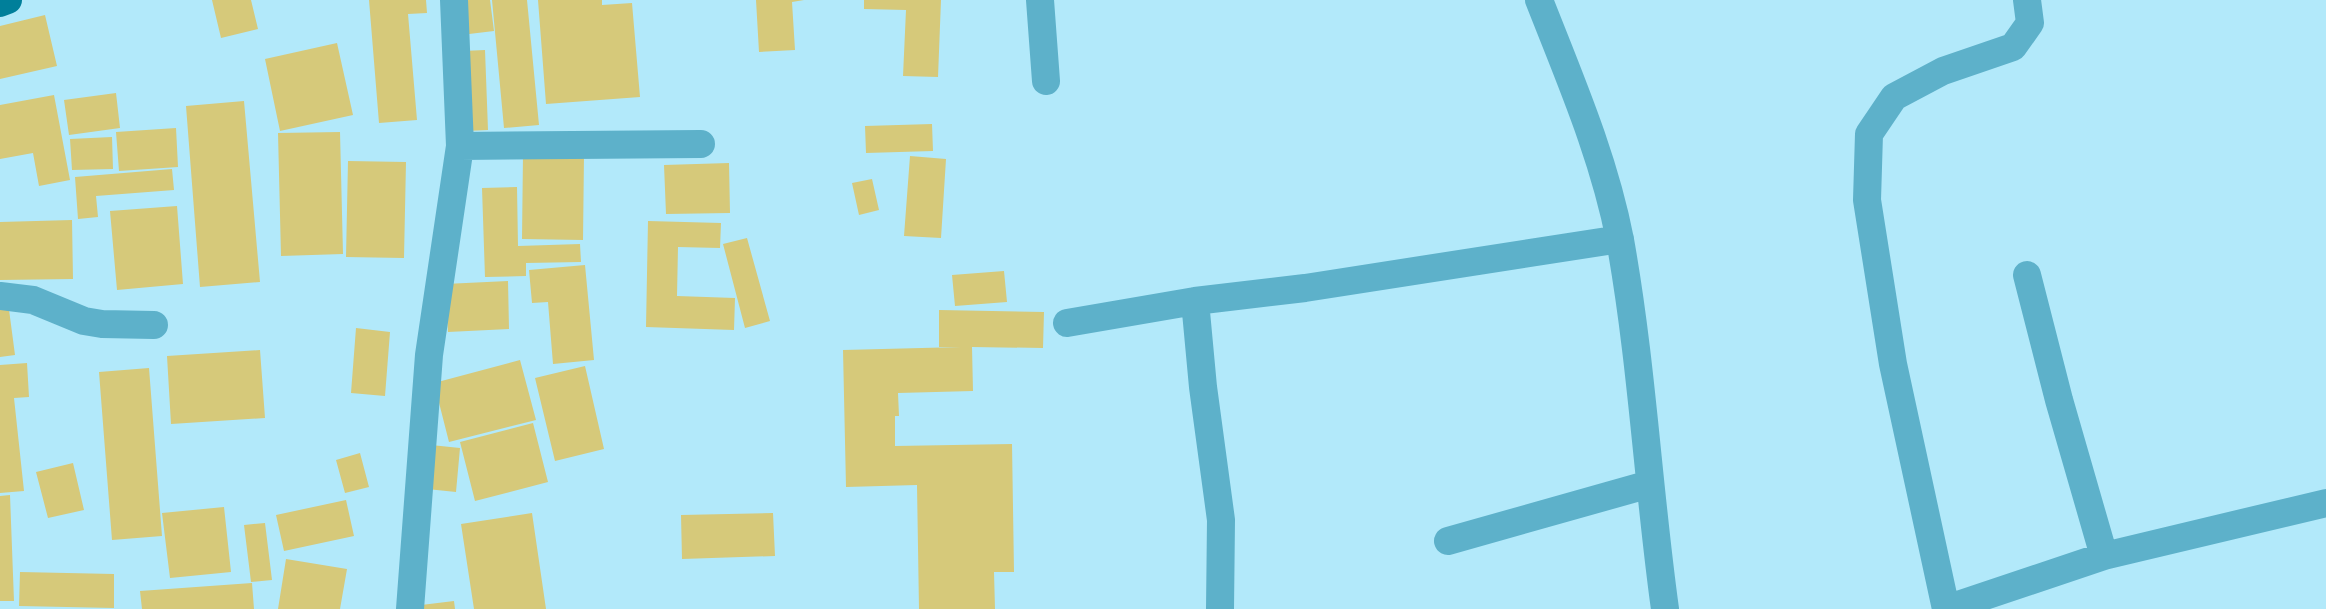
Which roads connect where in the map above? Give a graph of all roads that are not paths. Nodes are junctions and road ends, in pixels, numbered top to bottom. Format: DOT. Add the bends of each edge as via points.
graph roads {
  1 [pos="8,0"];
  2 [pos="454,0"];
  3 [pos="1040,0"];
  4 [pos="1539,0"];
  5 [pos="2027,0"];
  6 [pos="0,3"];
  7 [pos="1046,81"];
  8 [pos="701,144"];
  9 [pos="460,146"];
  10 [pos="1620,240"];
  11 [pos="2027,275"];
  12 [pos="0,296"];
  13 [pos="1195,301"];
  14 [pos="1067,324"];
  15 [pos="154,325"];
  16 [pos="1650,484"];
  17 [pos="2326,503"];
  18 [pos="1448,541"];
  19 [pos="2104,556"];
  20 [pos="410,609"];
  21 [pos="1220,609"];
  22 [pos="1665,609"];
  23 [pos="1946,609"];
  1 -- 6 [label="main road"];
  2 -- 9 [label="street"];
  3 -- 7 [label="street"];
  4 -- 10 [label="street" via="1595,142"];
  5 -- 23 [label="street" via="2030,23 2013,48 1943,71 1894,96 1869,134 1867,200 1894,364"];
  8 -- 9 [label="street"];
  9 -- 20 [label="street" via="429,355"];
  10 -- 13 [label="street" via="1306,288"];
  10 -- 16 [label="street"];
  11 -- 19 [label="street" via="2058,400"];
  12 -- 15 [label="street" via="32,300 84,321"];
  13 -- 14 [label="street"];
  13 -- 21 [label="street" via="1221,520"];
  16 -- 18 [label="street"];
  16 -- 22 [label="street"];
  17 -- 19 [label="street"];
  19 -- 23 [label="street"];
}
